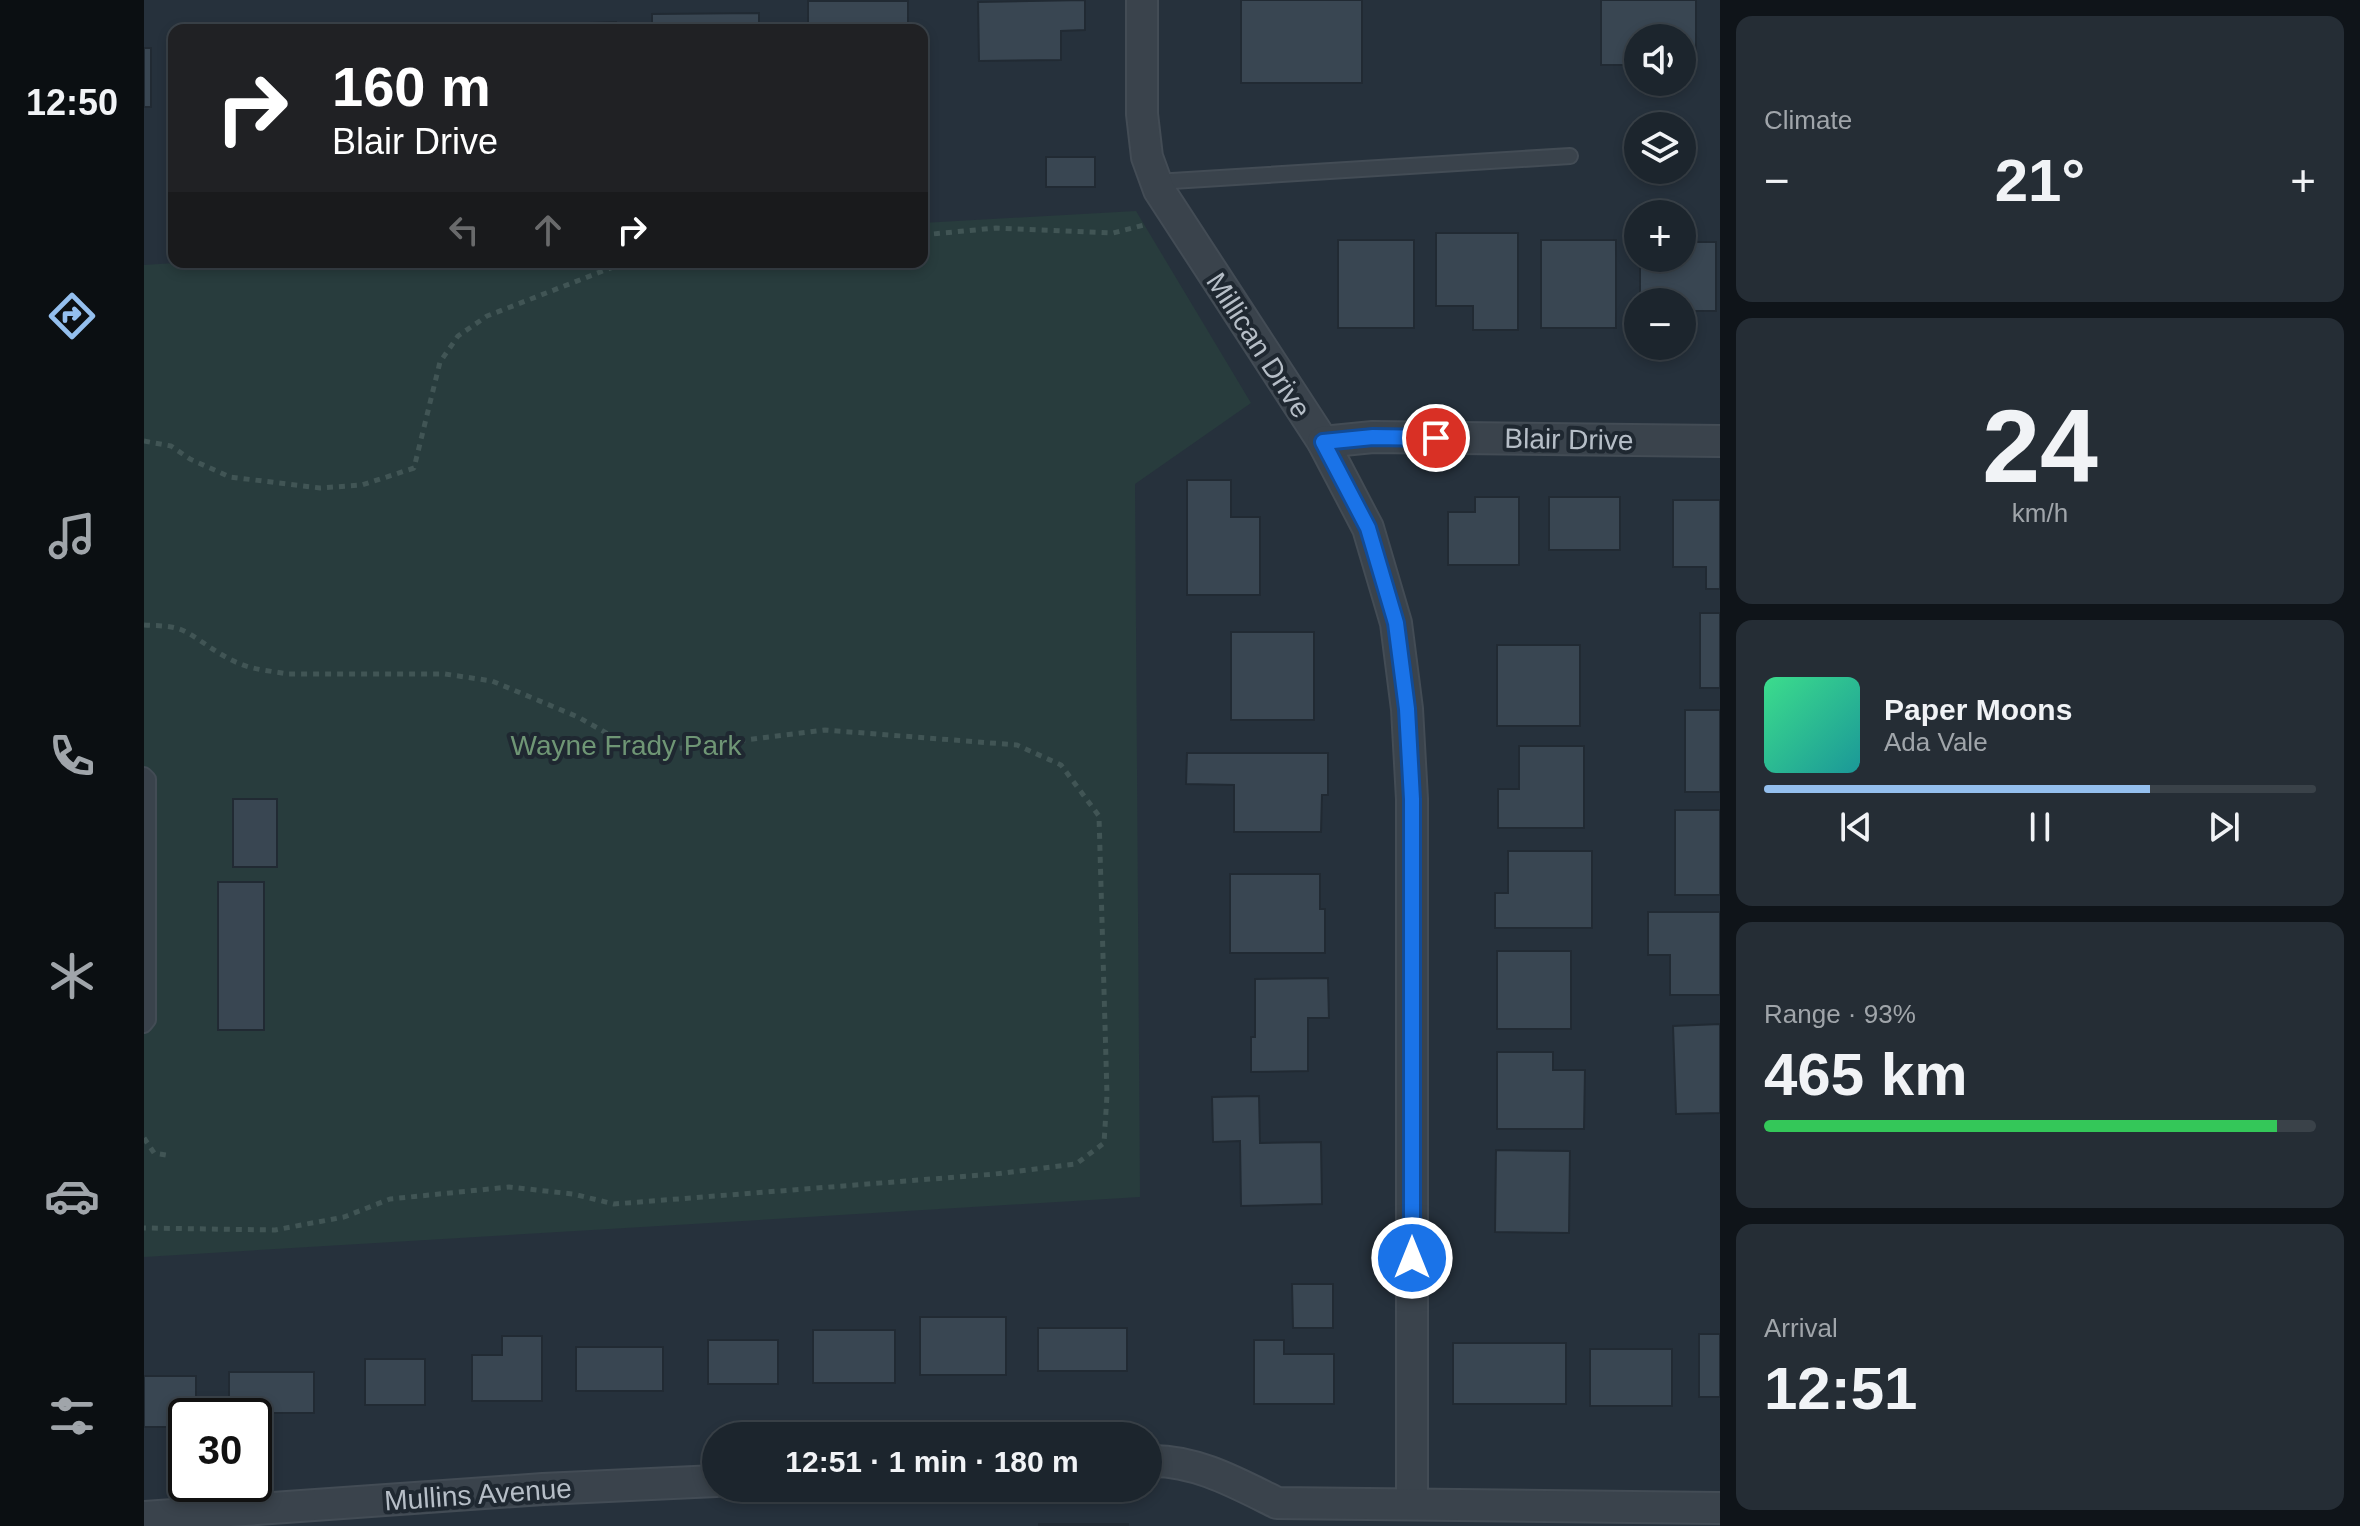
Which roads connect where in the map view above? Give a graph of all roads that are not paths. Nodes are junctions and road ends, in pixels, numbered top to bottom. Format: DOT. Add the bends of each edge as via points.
graph roads {
  1 [pos="1142,0"];
  2 [pos="1570,156"];
  3 [pos="1156,182"];
  4 [pos="1720,441"];
  5 [pos="1323,442"];
  6 [pos="144,775"];
  7 [pos="144,1025"];
  8 [pos="1162,1461"];
  9 [pos="702,1482"];
  10 [pos="1412,1503"];
  11 [pos="1720,1508"];
  12 [pos="144,1517"];
  1 -- 3 [label="street, Millican Drive" via="1142,114"];
  2 -- 3 [label="lane"];
  3 -- 5 [label="street, Millican Drive"];
  4 -- 5 [label="street, Blair Drive" via="1373,437"];
  5 -- 10 [label="street, Millican Drive" via="1368,528 1396,623 1407,709 1412,799"];
  6 -- 7 [label="lane"];
  8 -- 10 [label="street" via="1221,1475 1277,1503"];
  9 -- 12 [label="street, Mullins Avenue"];
  10 -- 11 [label="street"];
}
